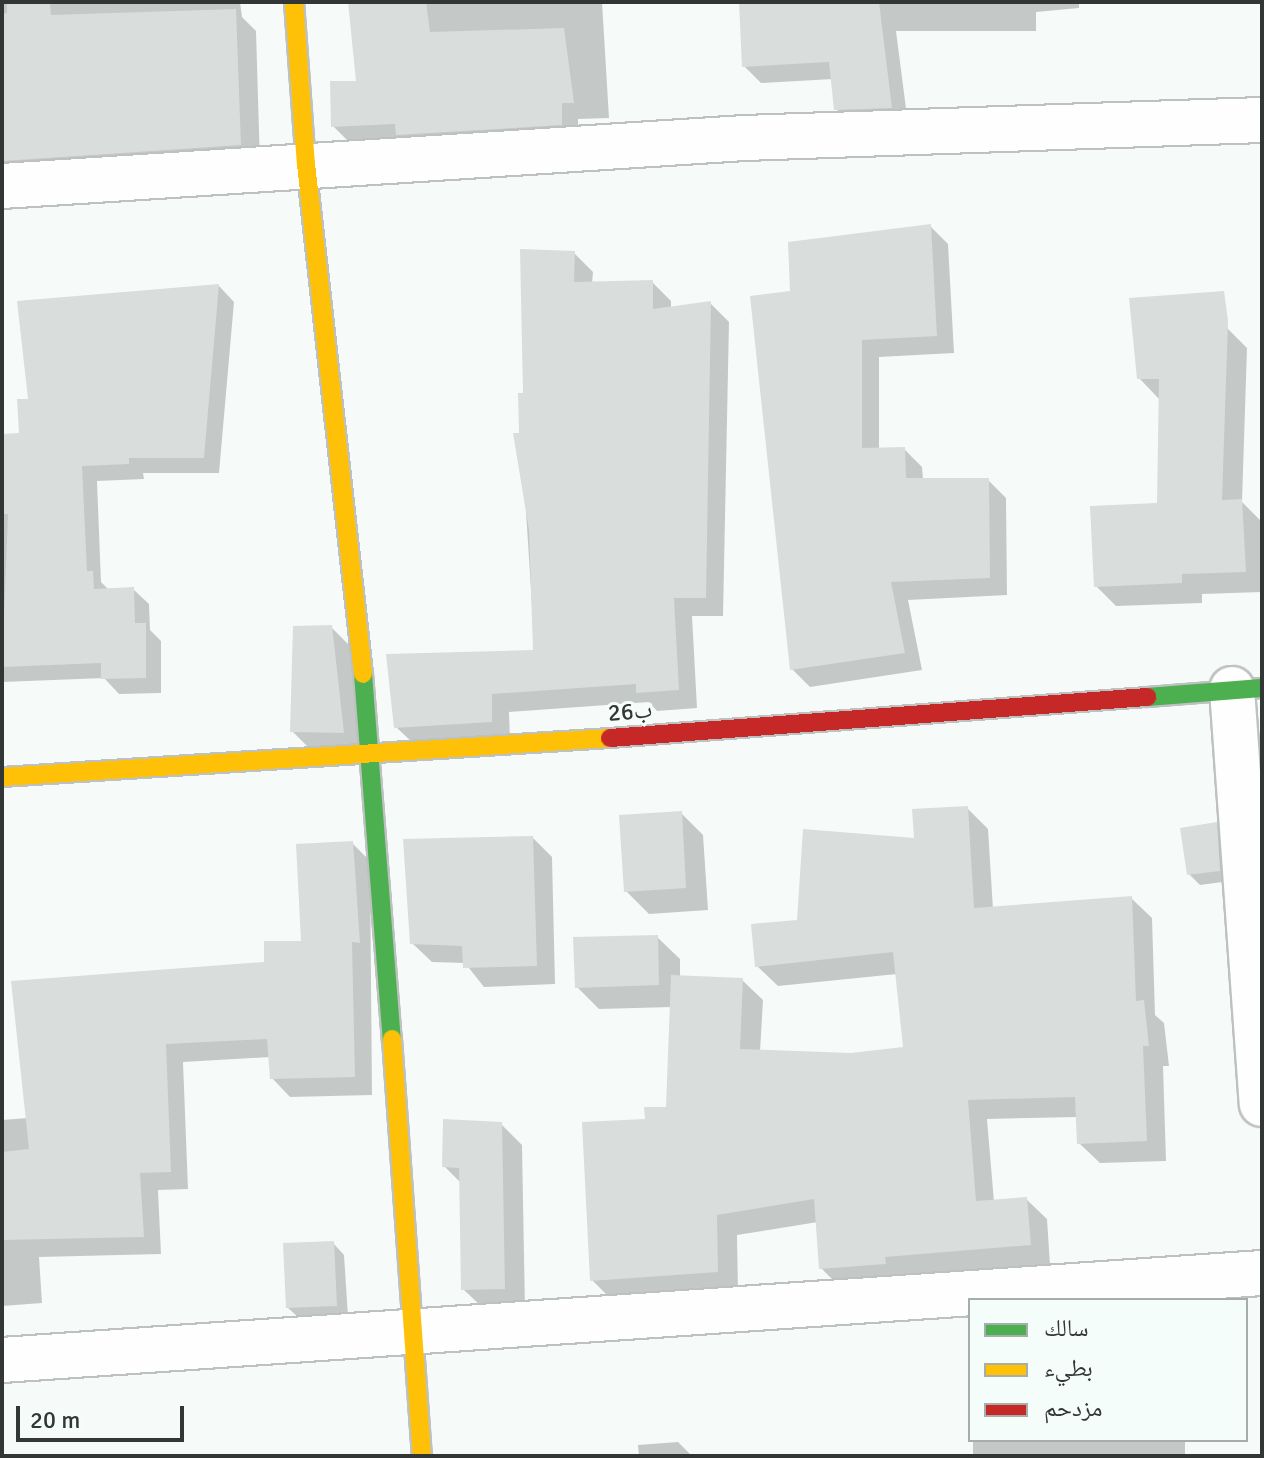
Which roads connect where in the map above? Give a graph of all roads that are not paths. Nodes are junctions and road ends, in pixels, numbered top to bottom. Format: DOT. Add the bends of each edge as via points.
graph roads {
  1 [pos="294,2"];
  2 [pos="1262,120"];
  3 [pos="306,164"];
  4 [pos="2,186"];
  5 [pos="1247,688"];
  6 [pos="372,756"];
  7 [pos="2,777"];
  8 [pos="1262,1104"];
  9 [pos="1262,1273"];
  10 [pos="416,1333"];
  11 [pos="2,1360"];
  12 [pos="422,1456"];
  1 -- 3 [label="main road"];
  2 -- 3 [label="street" via="744,138"];
  3 -- 4 [label="street"];
  3 -- 6 [label="main road"];
  5 -- 6 [label="main road, 26ب"];
  5 -- 8 [label="street"];
  6 -- 7 [label="main road, 26ب"];
  6 -- 10 [label="main road"];
  9 -- 10 [label="street"];
  10 -- 11 [label="street"];
  10 -- 12 [label="main road"];
}
